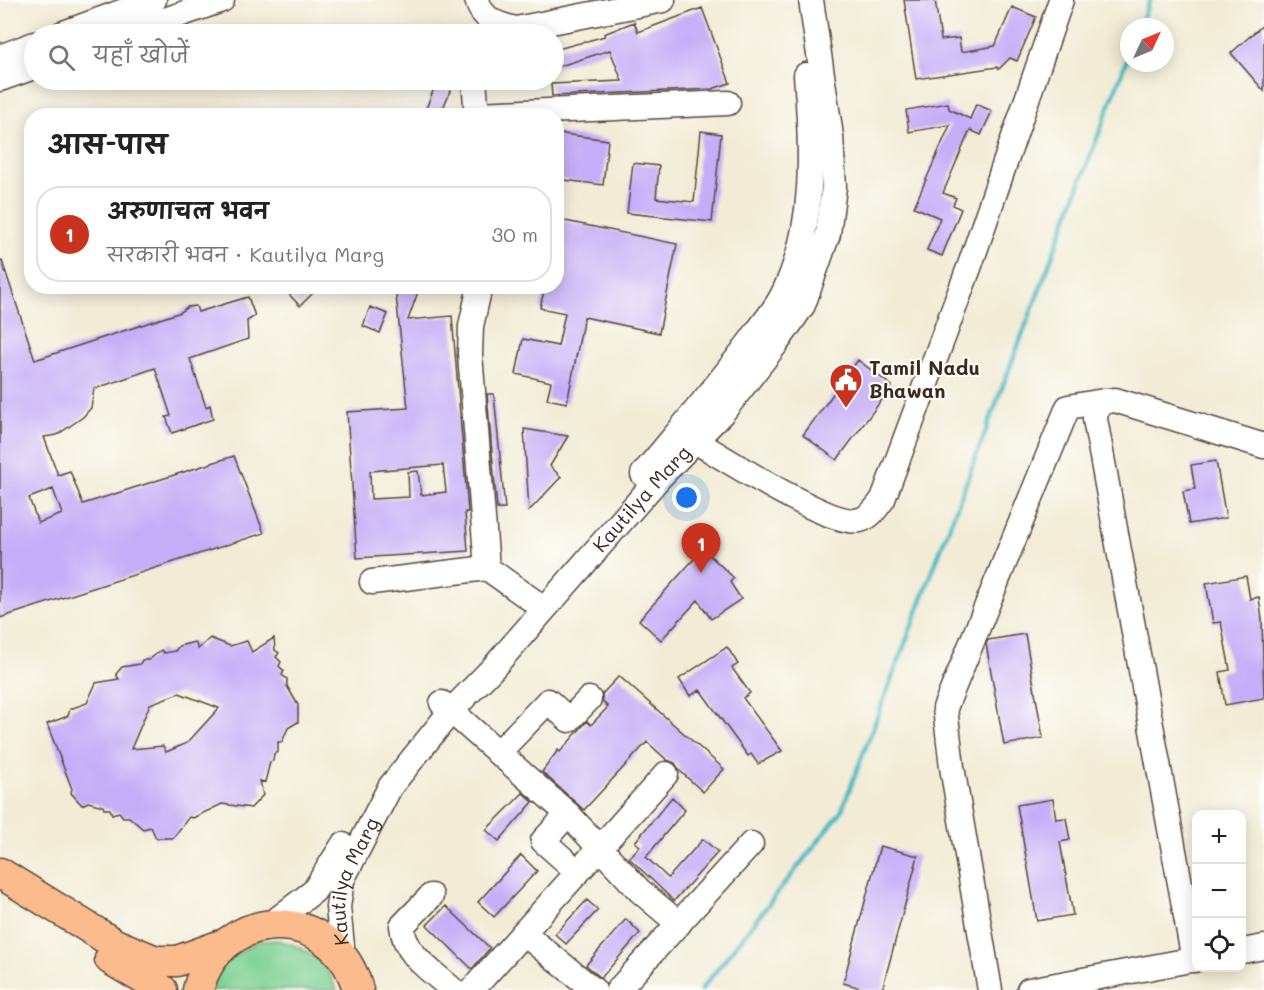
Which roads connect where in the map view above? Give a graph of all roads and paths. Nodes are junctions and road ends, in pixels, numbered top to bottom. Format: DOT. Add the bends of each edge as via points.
graph roads {
  1 [pos="154,0"];
  2 [pos="222,0"];
  3 [pos="477,0"];
  4 [pos="663,0"];
  5 [pos="797,0"];
  6 [pos="811,0"];
  7 [pos="1061,0"];
  8 [pos="88,24"];
  9 [pos="154,24"];
  10 [pos="486,24"];
  11 [pos="541,24"];
  12 [pos="24,48"];
  13 [pos="0,57"];
  14 [pos="24,71"];
  15 [pos="0,79"];
  16 [pos="475,90"];
  17 [pos="728,103"];
  18 [pos="476,108"];
  19 [pos="564,111"];
  20 [pos="478,294"];
  21 [pos="1104,401"];
  22 [pos="695,441"];
  23 [pos="1264,446"];
  24 [pos="487,568"];
  25 [pos="372,582"];
  26 [pos="532,600"];
  27 [pos="590,699"];
  28 [pos="447,707"];
  29 [pos="498,753"];
  30 [pos="666,774"];
  31 [pos="568,814"];
  32 [pos="751,844"];
  33 [pos="600,847"];
  34 [pos="578,872"];
  35 [pos="0,873"];
  36 [pos="430,896"];
  37 [pos="0,897"];
  38 [pos="271,924"];
  39 [pos="679,924"];
  40 [pos="523,933"];
  41 [pos="1192,943"];
  42 [pos="224,944"];
  43 [pos="1264,947"];
  44 [pos="1246,950"];
  45 [pos="344,956"];
  46 [pos="1192,960"];
  47 [pos="162,990"];
  48 [pos="198,990"];
  49 [pos="358,990"];
  50 [pos="453,990"];
  51 [pos="472,990"];
  52 [pos="594,990"];
  53 [pos="618,990"];
  54 [pos="990,990"];
  55 [pos="1029,990"];
  1 -- 8 [label="street"];
  2 -- 9 [label="street"];
  3 -- 10 [label="street"];
  4 -- 11 [label="street"];
  5 -- 26 [label="street, Kautilya Marg" via="808,99 809,175 799,252 783,296 725,375"];
  6 -- 22 [label="street, Kautilya Marg" via="831,136 834,187 828,234 803,305 777,344"];
  7 -- 22 [label="street" via="965,276 883,499 873,512 859,520 843,520 819,512"];
  12 -- 13 [label="street"];
  14 -- 15 [label="street"];
  16 -- 18 [label="street"];
  17 -- 19 [label="street"];
  20 -- 24 [label="street" via="470,354"];
  21 -- 23 [label="street" via="1115,400"];
  21 -- 41 [label="street" via="1096,409 1095,419"];
  21 -- 54 [label="street" via="1068,407 945,708"];
  22 -- 28 [label="street, Kautilya Marg" via="585,560 493,668"];
  24 -- 25 [label="street"];
  24 -- 26 [label="street"];
  26 -- 28 [label="street, Kautilya Marg"];
  27 -- 29 [label="street" via="569,720 549,701"];
  28 -- 29 [label="street"];
  28 -- 38 [label="street, Kautilya Marg" via="378,782 314,891"];
  28 -- 45 [label="street, Kautilya Marg" via="390,787 342,880 338,907"];
  29 -- 31 [label="street"];
  30 -- 33 [label="street"];
  31 -- 33 [label="street"];
  31 -- 34 [label="street" via="543,840"];
  32 -- 39 [label="street"];
  33 -- 34 [label="street"];
  33 -- 39 [label="street" via="640,891"];
  34 -- 40 [label="street"];
  35 -- 42 [label="main road" via="115,944 156,962 177,961"];
  36 -- 50 [label="street" via="402,926 403,938 411,952"];
  37 -- 47 [label="main road"];
  38 -- 42 [label="main road" via="246,930"];
  38 -- 45 [label="main road" via="298,926 324,938"];
  39 -- 53 [label="street"];
  40 -- 51 [label="street"];
  40 -- 52 [label="street"];
  42 -- 48 [label="main road" via="211,958"];
  43 -- 44 [label="street"];
  45 -- 49 [label="main road"];
  46 -- 55 [label="street"];
}
